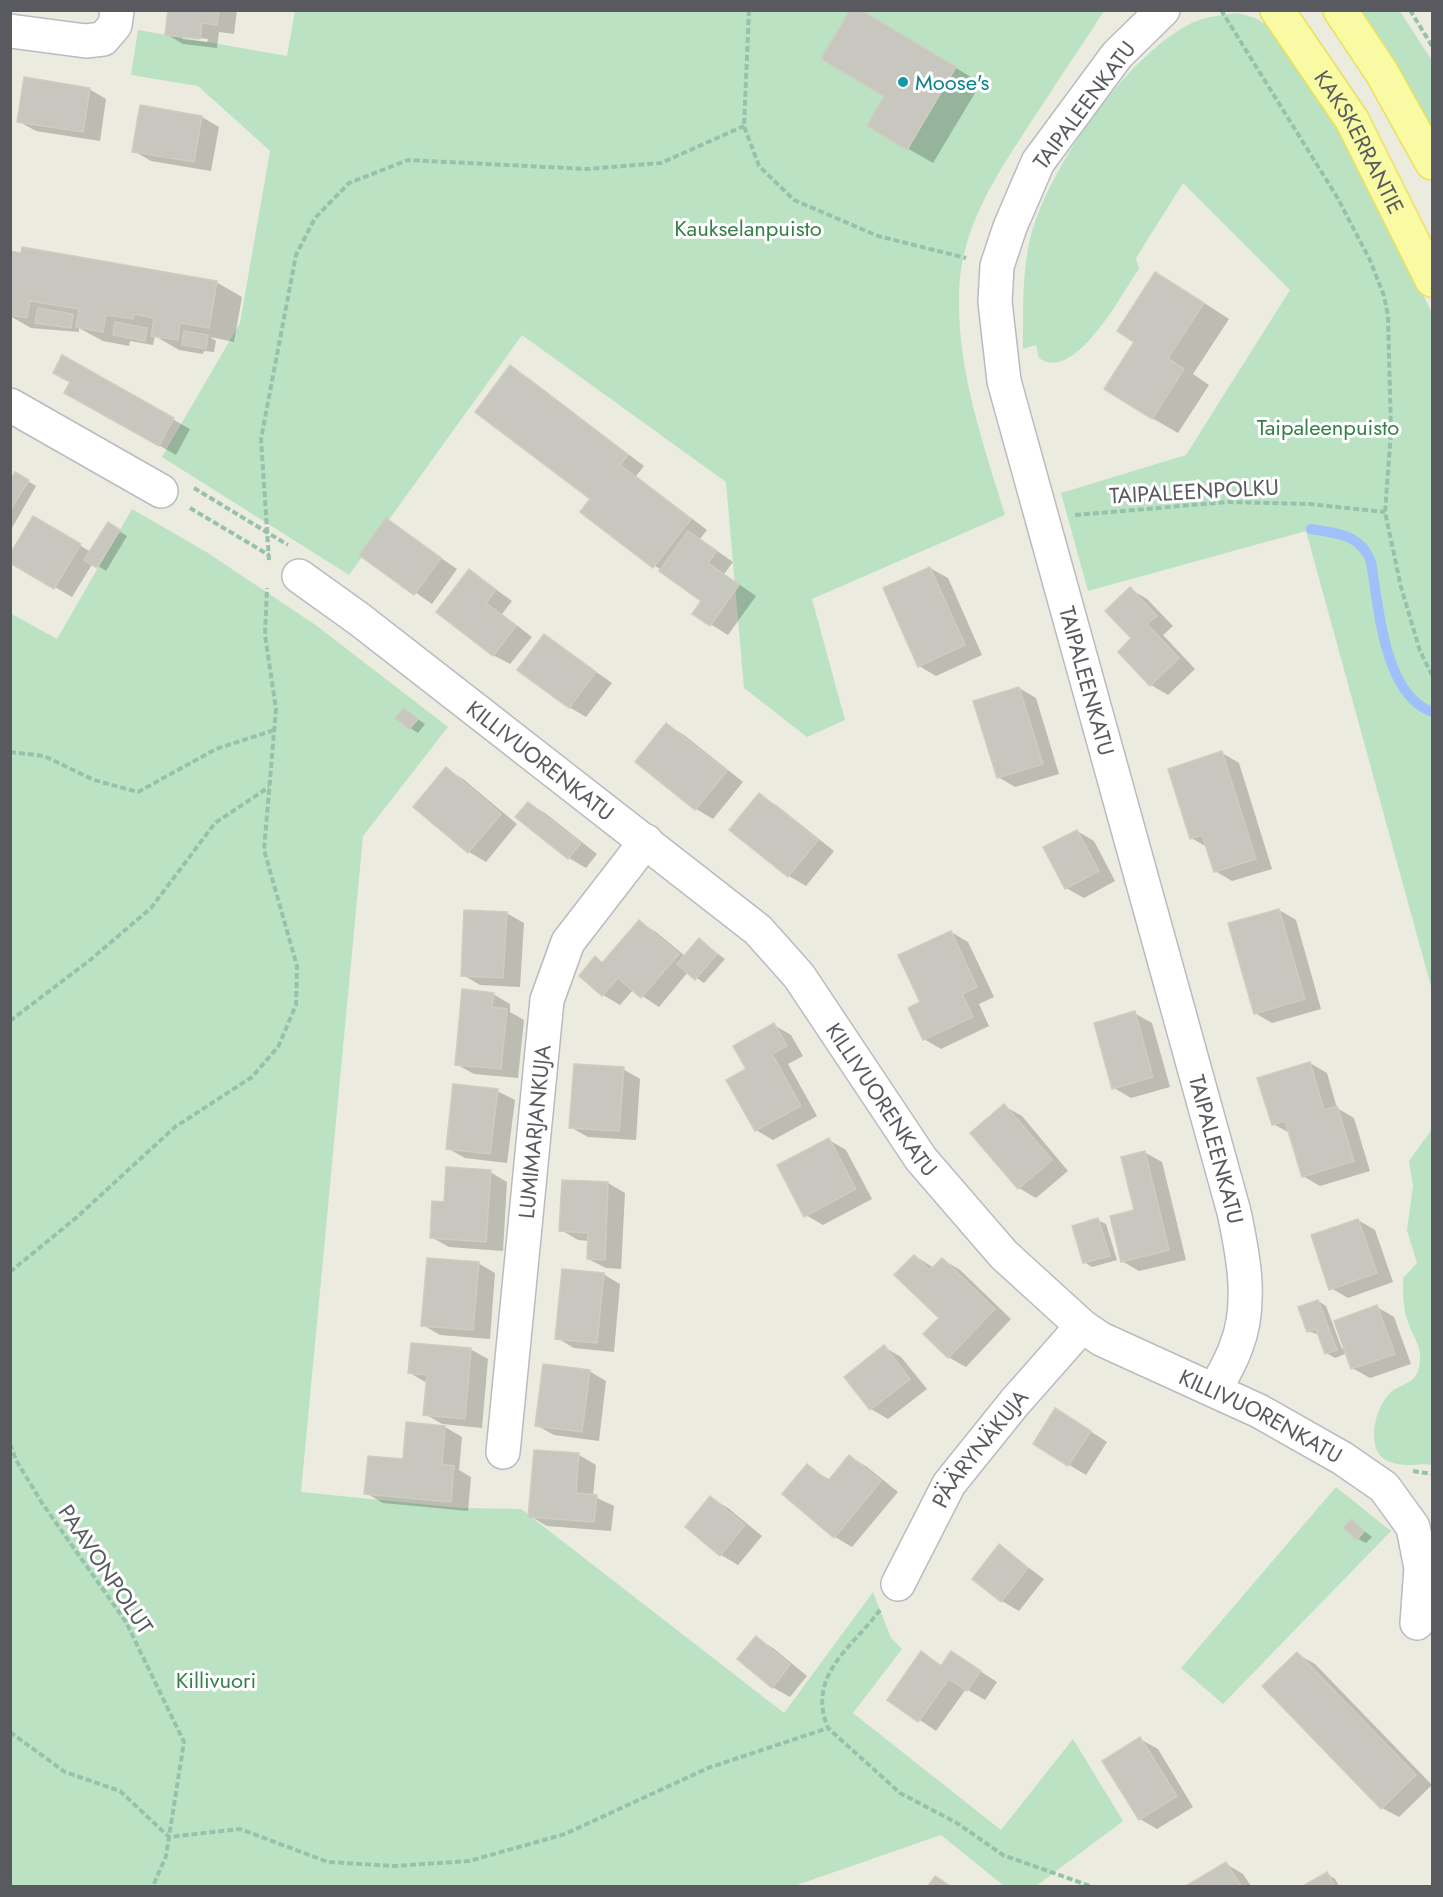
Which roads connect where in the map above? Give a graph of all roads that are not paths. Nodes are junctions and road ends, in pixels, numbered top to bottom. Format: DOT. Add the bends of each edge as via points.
graph roads {
  1 [pos="117,10"];
  2 [pos="1163,10"];
  3 [pos="1277,10"];
  4 [pos="1340,10"];
  5 [pos="10,31"];
  6 [pos="1432,163"];
  7 [pos="1432,280"];
  8 [pos="10,405"];
  9 [pos="173,487"];
  10 [pos="298,563"];
  11 [pos="646,841"];
  12 [pos="1082,1326"];
  13 [pos="1215,1390"];
  14 [pos="502,1452"];
  15 [pos="898,1584"];
  16 [pos="1417,1623"];
  1 -- 5 [label="street" via="115,25 103,39 86,41"];
  2 -- 13 [label="street, TAIPALEENKATU" via="1117,55 1038,162 997,266 995,302 1004,381 1244,1256 1245,1297 1237,1346"];
  3 -- 7 [label="main road, KAKSKERRANTIE" via="1352,120"];
  4 -- 6 [label="main road" via="1382,73"];
  8 -- 9 [label="street"];
  10 -- 11 [label="street, KILLIVUORENKATU"];
  11 -- 12 [label="street, KILLIVUORENKATU" via="758,930 799,976 921,1158 1004,1255"];
  11 -- 14 [label="street, LUMIMARJANKUJA" via="568,942 547,1000"];
  12 -- 13 [label="street, KILLIVUORENKATU" via="1101,1339"];
  12 -- 15 [label="street, PÄÄRYNÄKUJA" via="949,1484"];
  13 -- 16 [label="street, KILLIVUORENKATU" via="1342,1458 1384,1487 1413,1527 1421,1568"];
}
